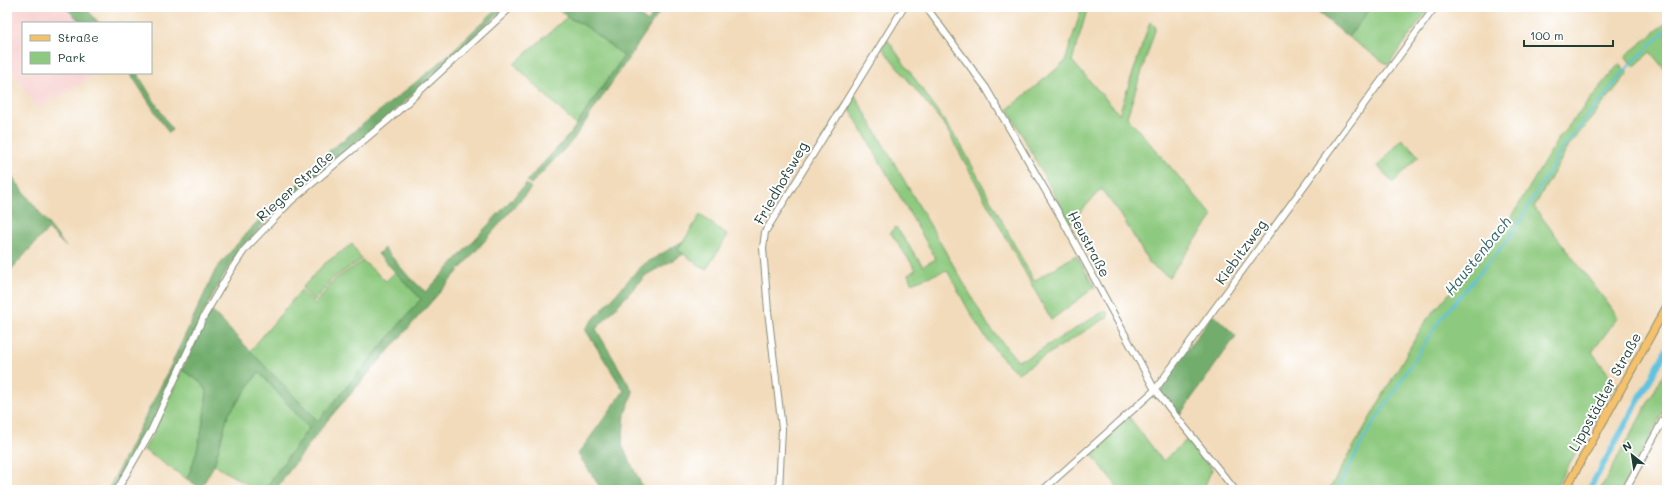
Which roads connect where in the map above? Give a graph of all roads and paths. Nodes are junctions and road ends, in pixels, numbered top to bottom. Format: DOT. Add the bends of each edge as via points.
graph roads {
  1 [pos="511,7"];
  2 [pos="904,7"];
  3 [pos="926,7"];
  4 [pos="1435,7"];
  5 [pos="1667,306"];
  6 [pos="1155,390"];
  7 [pos="1667,413"];
  8 [pos="117,490"];
  9 [pos="779,490"];
  10 [pos="1043,490"];
  11 [pos="1235,490"];
  12 [pos="1565,490"];
  13 [pos="1625,490"];
  1 -- 8 [label="street, Rieger Straße" via="387,121 291,201 245,248 204,316 151,431"];
  2 -- 9 [label="street, Friedhofsweg" via="765,232 763,248 768,311 782,429"];
  3 -- 6 [label="street, Heustraße" via="986,88 1062,219"];
  4 -- 6 [label="street, Kiebitzweg"];
  5 -- 12 [label="main road, Lippstädter Straße"];
  6 -- 10 [label="street, Kiebitzweg"];
  6 -- 11 [label="street, Heustraße"];
  7 -- 13 [label="street"];
}
